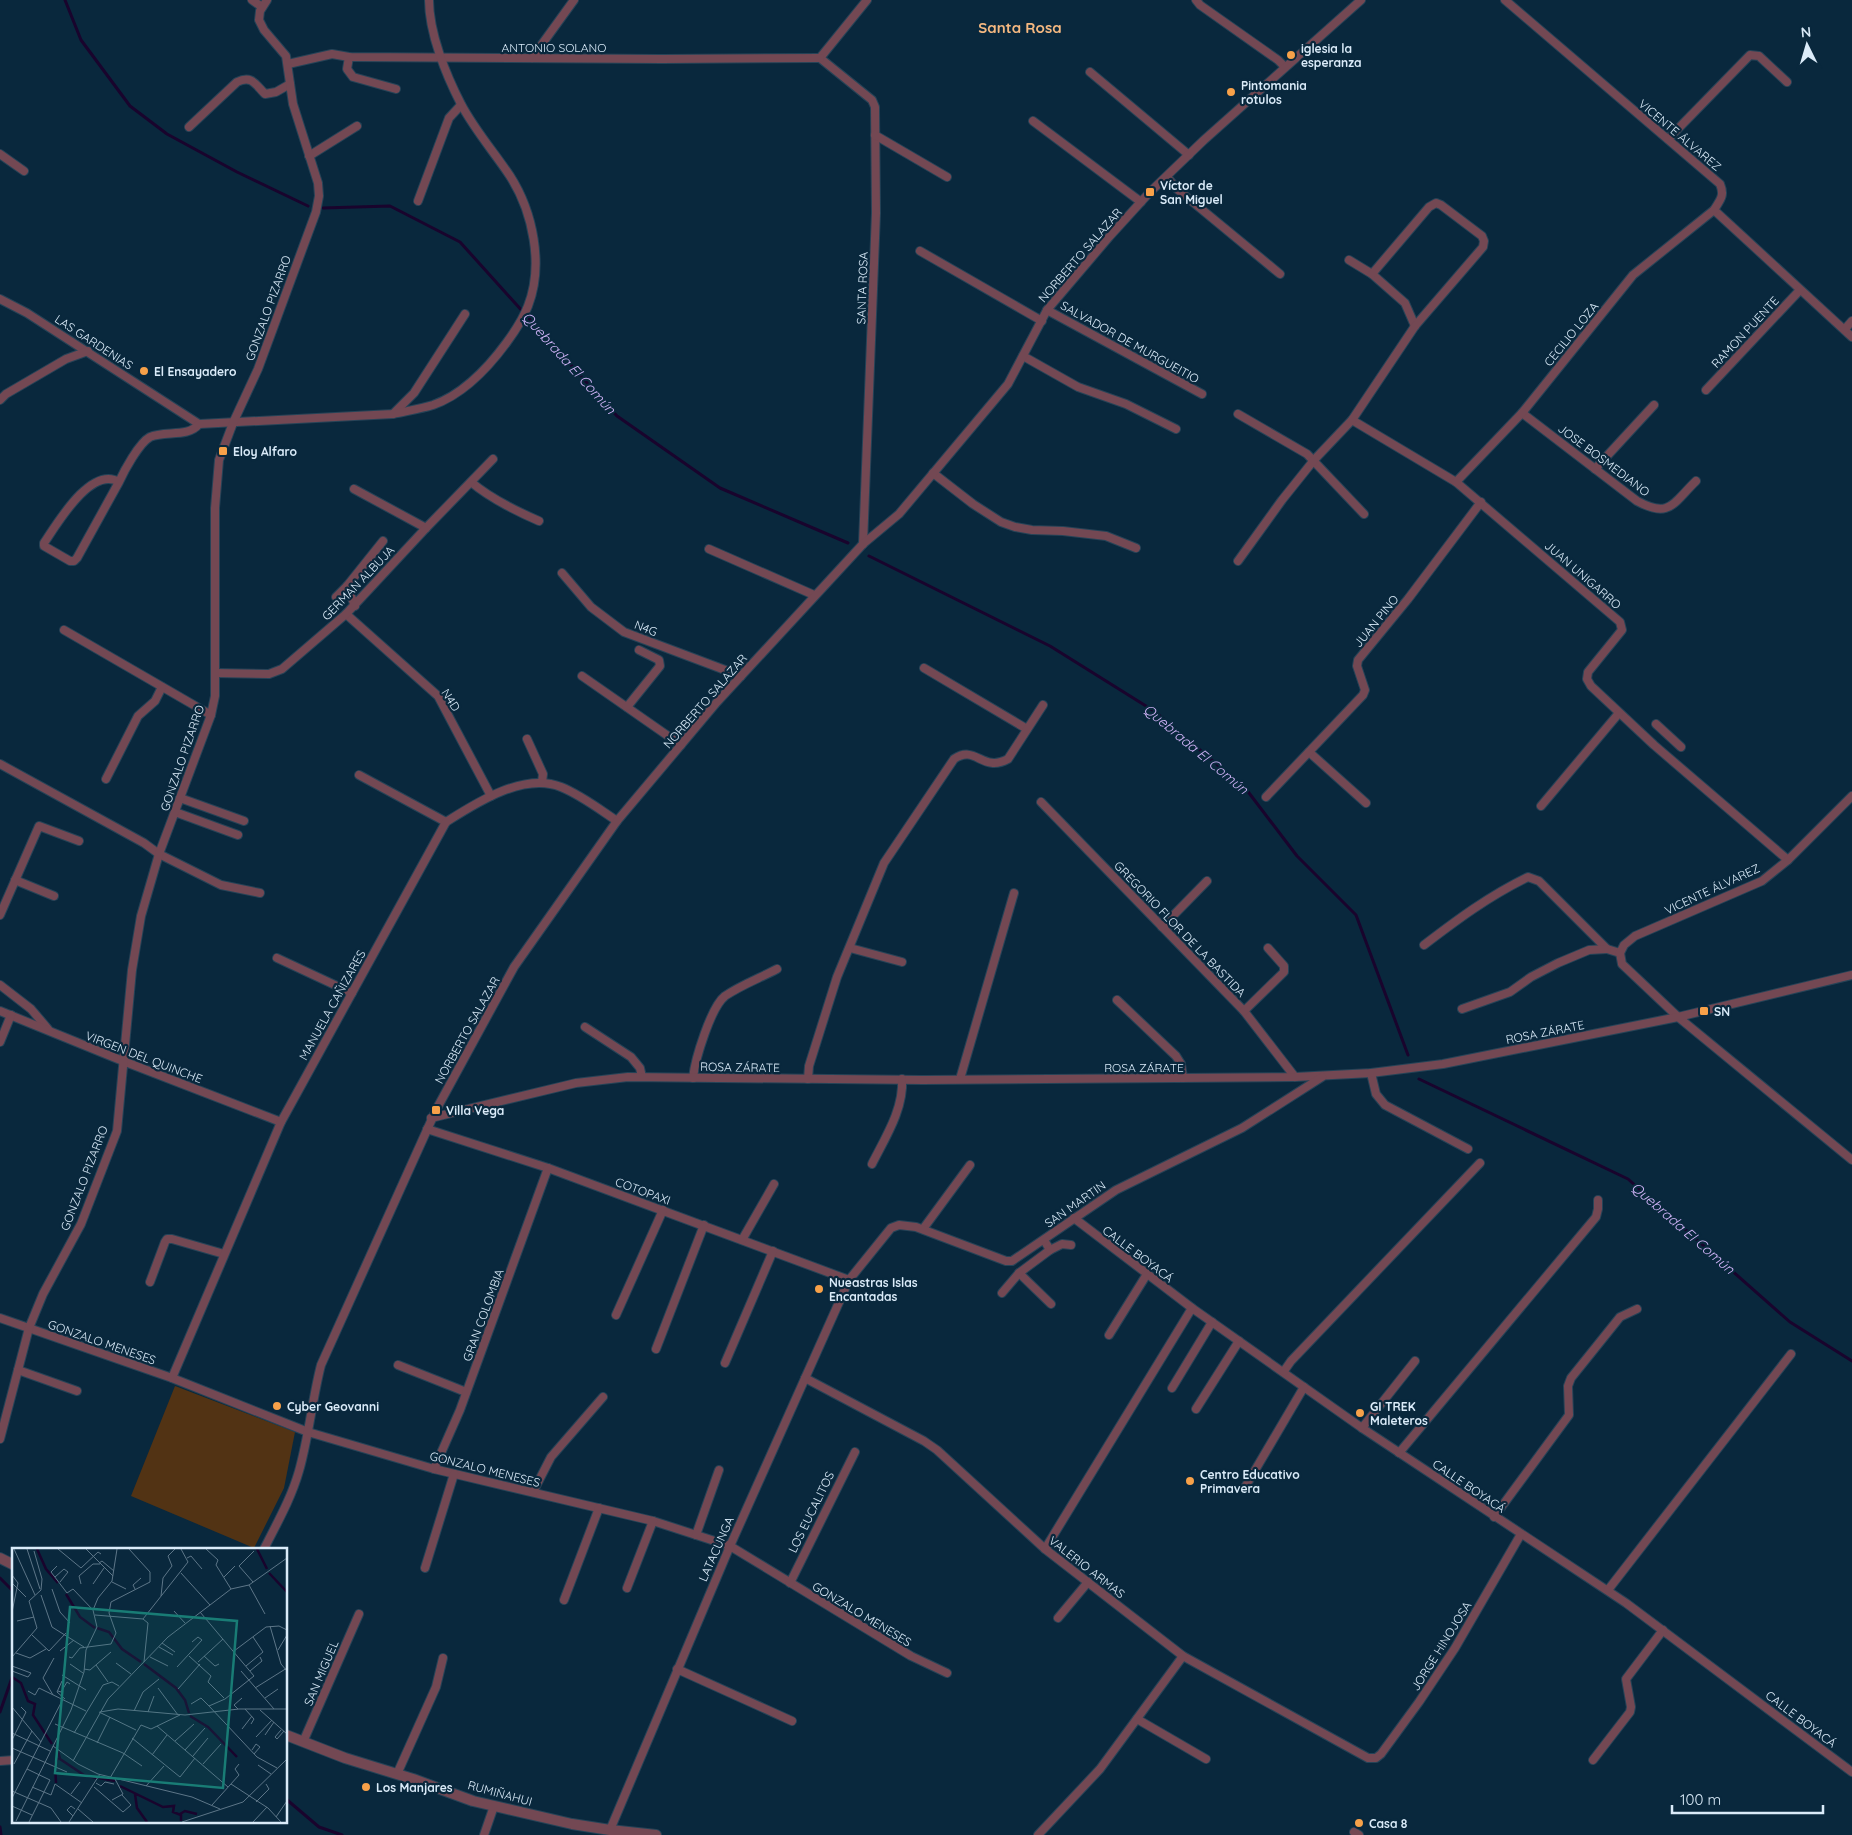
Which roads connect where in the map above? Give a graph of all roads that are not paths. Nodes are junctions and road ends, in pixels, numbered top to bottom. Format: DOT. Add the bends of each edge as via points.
graph roads {
  1 [pos="252,0"];
  2 [pos="267,0"];
  3 [pos="429,0"];
  4 [pos="574,0"];
  5 [pos="867,0"];
  6 [pos="1196,0"];
  7 [pos="1361,0"];
  8 [pos="1505,0"];
  9 [pos="262,7"];
  10 [pos="349,56"];
  11 [pos="441,57"];
  12 [pos="532,58"];
  13 [pos="820,58"];
  14 [pos="288,64"];
  15 [pos="1285,67"];
  16 [pos="1090,72"];
  17 [pos="1787,82"];
  18 [pos="290,84"];
  19 [pos="396,89"];
  20 [pos="461,105"];
  21 [pos="1033,121"];
  22 [pos="357,126"];
  23 [pos="189,127"];
  24 [pos="875,134"];
  25 [pos="1668,140"];
  26 [pos="0,154"];
  27 [pos="1189,155"];
  28 [pos="309,156"];
  29 [pos="24,171"];
  30 [pos="947,177"];
  31 [pos="1166,177"];
  32 [pos="418,201"];
  33 [pos="1141,202"];
  34 [pos="1714,210"];
  35 [pos="920,251"];
  36 [pos="1349,260"];
  37 [pos="1280,274"];
  38 [pos="1372,274"];
  39 [pos="1800,290"];
  40 [pos="0,299"];
  41 [pos="1047,310"];
  42 [pos="465,314"];
  43 [pos="1042,320"];
  44 [pos="1852,320"];
  45 [pos="1416,326"];
  46 [pos="1845,329"];
  47 [pos="1852,337"];
  48 [pos="88,352"];
  49 [pos="1023,356"];
  50 [pos="1706,390"];
  51 [pos="1202,394"];
  52 [pos="0,400"];
  53 [pos="1654,404"];
  54 [pos="1522,412"];
  55 [pos="393,414"];
  56 [pos="1238,414"];
  57 [pos="1352,420"];
  58 [pos="233,423"];
  59 [pos="199,424"];
  60 [pos="1176,429"];
  61 [pos="493,460"];
  62 [pos="1314,460"];
  63 [pos="1595,469"];
  64 [pos="933,473"];
  65 [pos="1696,481"];
  66 [pos="119,482"];
  67 [pos="471,482"];
  68 [pos="1456,482"];
  69 [pos="354,489"];
  70 [pos="1481,502"];
  71 [pos="1364,514"];
  72 [pos="539,521"];
  73 [pos="426,528"];
  74 [pos="383,541"];
  75 [pos="863,544"];
  76 [pos="1136,548"];
  77 [pos="709,549"];
  78 [pos="1238,561"];
  79 [pos="562,573"];
  80 [pos="347,586"];
  81 [pos="814,595"];
  82 [pos="336,597"];
  83 [pos="355,606"];
  84 [pos="346,614"];
  85 [pos="64,630"];
  86 [pos="639,650"];
  87 [pos="924,668"];
  88 [pos="215,672"];
  89 [pos="582,676"];
  90 [pos="741,676"];
  91 [pos="162,687"];
  92 [pos="1043,706"];
  93 [pos="627,707"];
  94 [pos="1619,713"];
  95 [pos="211,715"];
  96 [pos="1656,724"];
  97 [pos="1027,730"];
  98 [pos="1665,733"];
  99 [pos="527,738"];
  100 [pos="681,745"];
  101 [pos="1654,745"];
  102 [pos="1681,747"];
  103 [pos="1309,752"];
  104 [pos="0,764"];
  105 [pos="359,774"];
  106 [pos="106,779"];
  107 [pos="542,782"];
  108 [pos="490,796"];
  109 [pos="1852,796"];
  110 [pos="180,798"];
  111 [pos="1266,798"];
  112 [pos="1041,802"];
  113 [pos="1366,804"];
  114 [pos="1541,806"];
  115 [pos="175,812"];
  116 [pos="244,821"];
  117 [pos="617,821"];
  118 [pos="446,822"];
  119 [pos="238,835"];
  120 [pos="79,841"];
  121 [pos="159,854"];
  122 [pos="1788,860"];
  123 [pos="15,880"];
  124 [pos="1207,881"];
  125 [pos="1014,892"];
  126 [pos="260,893"];
  127 [pos="54,896"];
  128 [pos="0,915"];
  129 [pos="1162,927"];
  130 [pos="1424,945"];
  131 [pos="850,948"];
  132 [pos="1268,948"];
  133 [pos="1607,949"];
  134 [pos="1620,953"];
  135 [pos="277,958"];
  136 [pos="902,962"];
  137 [pos="777,969"];
  138 [pos="1852,975"];
  139 [pos="0,985"];
  140 [pos="352,993"];
  141 [pos="1117,1000"];
  142 [pos="1462,1009"];
  143 [pos="0,1011"];
  144 [pos="1244,1011"];
  145 [pos="11,1015"];
  146 [pos="1678,1017"];
  147 [pos="585,1027"];
  148 [pos="49,1031"];
  149 [pos="0,1042"];
  150 [pos="123,1061"];
  151 [pos="1371,1073"];
  152 [pos="1324,1076"];
  153 [pos="642,1077"];
  154 [pos="1295,1077"];
  155 [pos="693,1078"];
  156 [pos="960,1078"];
  157 [pos="1182,1078"];
  158 [pos="808,1079"];
  159 [pos="902,1079"];
  160 [pos="431,1118"];
  161 [pos="281,1122"];
  162 [pos="427,1129"];
  163 [pos="1468,1149"];
  164 [pos="1852,1160"];
  165 [pos="1480,1163"];
  166 [pos="872,1164"];
  167 [pos="970,1166"];
  168 [pos="548,1168"];
  169 [pos="774,1184"];
  170 [pos="1598,1200"];
  171 [pos="663,1210"];
  172 [pos="1074,1218"];
  173 [pos="704,1226"];
  174 [pos="923,1230"];
  175 [pos="742,1240"];
  176 [pos="1044,1240"];
  177 [pos="1071,1245"];
  178 [pos="1050,1250"];
  179 [pos="773,1251"];
  180 [pos="224,1254"];
  181 [pos="1019,1273"];
  182 [pos="1147,1274"];
  183 [pos="850,1280"];
  184 [pos="150,1282"];
  185 [pos="1002,1293"];
  186 [pos="1051,1304"];
  187 [pos="1192,1308"];
  188 [pos="1637,1309"];
  189 [pos="616,1314"];
  190 [pos="0,1318"];
  191 [pos="1212,1322"];
  192 [pos="29,1328"];
  193 [pos="1109,1335"];
  194 [pos="1239,1341"];
  195 [pos="656,1349"];
  196 [pos="1791,1354"];
  197 [pos="1414,1361"];
  198 [pos="725,1363"];
  199 [pos="398,1365"];
  200 [pos="18,1370"];
  201 [pos="1284,1371"];
  202 [pos="172,1378"];
  203 [pos="805,1378"];
  204 [pos="1304,1387"];
  205 [pos="1172,1388"];
  206 [pos="77,1391"];
  207 [pos="466,1392"];
  208 [pos="603,1397"];
  209 [pos="1196,1409"];
  210 [pos="1362,1428"];
  211 [pos="308,1432"];
  212 [pos="0,1439"];
  213 [pos="854,1452"];
  214 [pos="1399,1453"];
  215 [pos="434,1468"];
  216 [pos="719,1470"];
  217 [pos="454,1474"];
  218 [pos="1244,1489"];
  219 [pos="533,1492"];
  220 [pos="599,1508"];
  221 [pos="1494,1517"];
  222 [pos="653,1521"];
  223 [pos="1521,1534"];
  224 [pos="696,1535"];
  225 [pos="730,1546"];
  226 [pos="265,1548"];
  227 [pos="1045,1549"];
  228 [pos="0,1558"];
  229 [pos="12,1565"];
  230 [pos="425,1568"];
  231 [pos="1088,1582"];
  232 [pos="790,1583"];
  233 [pos="627,1588"];
  234 [pos="1608,1590"];
  235 [pos="564,1600"];
  236 [pos="359,1614"];
  237 [pos="1058,1618"];
  238 [pos="1663,1630"];
  239 [pos="1183,1656"];
  240 [pos="443,1658"];
  241 [pos="676,1669"];
  242 [pos="947,1673"];
  243 [pos="1137,1718"];
  244 [pos="792,1721"];
  245 [pos="288,1736"];
  246 [pos="303,1742"];
  247 [pos="1368,1758"];
  248 [pos="1206,1759"];
  249 [pos="1593,1760"];
  250 [pos="1852,1772"];
  251 [pos="397,1774"];
  252 [pos="494,1806"];
  253 [pos="610,1830"];
  254 [pos="484,1835"];
  255 [pos="656,1835"];
  256 [pos="1038,1835"];
  1 -- 9 [label="street"];
  2 -- 9 [label="street"];
  3 -- 11 [label="street"];
  4 -- 12 [label="street"];
  5 -- 13 [label="street"];
  6 -- 15 [label="street"];
  7 -- 15 [label="street, NORBERTO SALAZAR"];
  8 -- 25 [label="street, VICENTE ÁLVAREZ"];
  9 -- 14 [label="street, GONZALO PIZARRO" via="260,24 282,50"];
  10 -- 11 [label="street, ANTONIO SOLANO"];
  10 -- 14 [label="street, ANTONIO SOLANO" via="332,54"];
  10 -- 19 [label="street" via="347,69 353,77"];
  11 -- 12 [label="street, ANTONIO SOLANO"];
  11 -- 20 [label="street"];
  12 -- 13 [label="street, ANTONIO SOLANO"];
  13 -- 24 [label="street, SANTA ROSA" via="872,100"];
  14 -- 18 [label="street, GONZALO PIZARRO"];
  15 -- 27 [label="street, NORBERTO SALAZAR"];
  16 -- 27 [label="street"];
  17 -- 25 [label="street" via="1759,56 1750,55"];
  18 -- 23 [label="street" via="265,94 245,78"];
  18 -- 28 [label="street, GONZALO PIZARRO"];
  20 -- 32 [label="street" via="449,118"];
  20 -- 55 [label="street" via="522,198 534,243 533,286 520,322 484,370 453,395 416,410"];
  21 -- 33 [label="street"];
  22 -- 28 [label="street"];
  24 -- 30 [label="street"];
  24 -- 75 [label="street, SANTA ROSA" via="876,213"];
  25 -- 34 [label="street, VICENTE ÁLVAREZ" via="1720,184 1723,197"];
  26 -- 29 [label="street"];
  27 -- 31 [label="street, NORBERTO SALAZAR"];
  28 -- 58 [label="street, GONZALO PIZARRO" via="318,183 316,212 258,369"];
  31 -- 33 [label="street, NORBERTO SALAZAR"];
  31 -- 37 [label="street"];
  33 -- 41 [label="street, NORBERTO SALAZAR"];
  34 -- 39 [label="street"];
  34 -- 54 [label="street, CECILIO LOZA" via="1633,275"];
  35 -- 43 [label="street"];
  36 -- 38 [label="street"];
  38 -- 45 [label="street" via="1405,302"];
  38 -- 45 [label="street" via="1429,207 1436,203 1482,236 1483,247"];
  39 -- 46 [label="street"];
  39 -- 50 [label="street, RAMON PUENTE"];
  40 -- 48 [label="street, LAS GARDENIAS"];
  41 -- 43 [label="street, NORBERTO SALAZAR"];
  41 -- 51 [label="street, SALVADOR DE MURGUEITIO"];
  42 -- 55 [label="street" via="414,393"];
  43 -- 49 [label="street, NORBERTO SALAZAR"];
  44 -- 46 [label="street"];
  45 -- 57 [label="street"];
  46 -- 47 [label="street"];
  48 -- 52 [label="street" via="66,359"];
  48 -- 59 [label="street, LAS GARDENIAS"];
  49 -- 60 [label="street" via="1078,387 1126,404"];
  49 -- 64 [label="street, NORBERTO SALAZAR" via="1008,384"];
  53 -- 63 [label="street"];
  54 -- 63 [label="street, JOSE BOSMEDIANO"];
  54 -- 68 [label="street, CECILIO LOZA"];
  55 -- 58 [label="street"];
  56 -- 62 [label="street"];
  57 -- 62 [label="street"];
  57 -- 68 [label="street, JUAN UNIGARRO"];
  58 -- 59 [label="street"];
  58 -- 88 [label="street, GONZALO PIZARRO" via="219,460 216,483"];
  59 -- 66 [label="street" via="187,431 151,437"];
  61 -- 67 [label="street, GERMAN ALBUJA"];
  62 -- 71 [label="street"];
  62 -- 78 [label="street"];
  63 -- 65 [label="street, JOSE BOSMEDIANO" via="1637,501 1658,510 1668,508"];
  64 -- 75 [label="street, NORBERTO SALAZAR" via="898,514"];
  64 -- 76 [label="street" via="1001,522 1032,530 1106,536"];
  66 -- 66 [label="street" via="105,479 89,486 72,503 44,546 74,561"];
  67 -- 72 [label="street"];
  67 -- 73 [label="street, GERMAN ALBUJA"];
  68 -- 70 [label="street, JUAN UNIGARRO"];
  69 -- 73 [label="street"];
  70 -- 94 [label="street, JUAN UNIGARRO" via="1620,622 1622,630 1588,672 1591,686"];
  70 -- 103 [label="street, JUAN PINO" via="1358,660 1365,690 1363,695"];
  73 -- 83 [label="street, GERMAN ALBUJA"];
  74 -- 80 [label="street"];
  75 -- 81 [label="street, NORBERTO SALAZAR"];
  77 -- 81 [label="street"];
  79 -- 90 [label="street, N4G" via="591,606 624,632"];
  80 -- 82 [label="street"];
  80 -- 83 [label="street"];
  81 -- 90 [label="street, NORBERTO SALAZAR"];
  83 -- 84 [label="street, GERMAN ALBUJA"];
  84 -- 88 [label="street, GERMAN ALBUJA" via="282,669 269,674"];
  84 -- 108 [label="street, N4D" via="438,696"];
  85 -- 91 [label="street"];
  86 -- 93 [label="street" via="659,660 660,666"];
  87 -- 97 [label="street"];
  88 -- 95 [label="street, GONZALO PIZARRO"];
  89 -- 93 [label="street"];
  90 -- 100 [label="street, NORBERTO SALAZAR"];
  91 -- 95 [label="street"];
  91 -- 106 [label="street" via="156,701 138,716"];
  92 -- 97 [label="street"];
  93 -- 100 [label="street"];
  94 -- 101 [label="street, JUAN UNIGARRO"];
  94 -- 114 [label="street"];
  95 -- 110 [label="street, GONZALO PIZARRO"];
  96 -- 98 [label="street"];
  97 -- 131 [label="street" via="1008,759 1000,763 986,763 969,754 954,759 884,863"];
  98 -- 101 [label="street"];
  98 -- 102 [label="street"];
  99 -- 107 [label="street" via="543,774"];
  100 -- 117 [label="street, NORBERTO SALAZAR"];
  101 -- 122 [label="street, JUAN UNIGARRO"];
  103 -- 111 [label="street, JUAN PINO"];
  103 -- 113 [label="street"];
  104 -- 121 [label="street"];
  105 -- 118 [label="street"];
  107 -- 108 [label="street" via="523,784"];
  107 -- 117 [label="street" via="560,786"];
  108 -- 118 [label="street"];
  109 -- 122 [label="street, VICENTE ÁLVAREZ"];
  110 -- 115 [label="street, GONZALO PIZARRO"];
  110 -- 116 [label="street"];
  112 -- 129 [label="street, GREGORIO FLOR DE LA BASTIDA"];
  115 -- 119 [label="street"];
  115 -- 121 [label="street, GONZALO PIZARRO"];
  117 -- 160 [label="street, NORBERTO SALAZAR" via="514,968"];
  118 -- 140 [label="street, MANUELA CAÑIZARES"];
  120 -- 123 [label="street" via="39,826"];
  121 -- 126 [label="street" via="221,885"];
  121 -- 150 [label="street, GONZALO PIZARRO" via="142,916 132,970"];
  122 -- 134 [label="street, VICENTE ÁLVAREZ" via="1762,881 1635,936"];
  123 -- 127 [label="street"];
  123 -- 128 [label="street"];
  124 -- 129 [label="street"];
  125 -- 156 [label="street"];
  129 -- 144 [label="street, GREGORIO FLOR DE LA BASTIDA"];
  130 -- 133 [label="street" via="1466,913 1528,877 1539,881"];
  131 -- 136 [label="street"];
  131 -- 158 [label="street" via="834,986 809,1066"];
  132 -- 144 [label="street" via="1285,969"];
  133 -- 134 [label="street"];
  133 -- 142 [label="street" via="1589,950 1531,977 1510,992"];
  134 -- 146 [label="street" via="1622,964"];
  135 -- 140 [label="street"];
  137 -- 155 [label="street" via="725,996 718,1004 694,1063"];
  138 -- 146 [label="street, ROSA ZÁRATE"];
  139 -- 148 [label="street" via="31,1009"];
  140 -- 161 [label="street, MANUELA CAÑIZARES"];
  141 -- 157 [label="street" via="1176,1056 1181,1064"];
  143 -- 145 [label="street, VIRGEN DEL QUINCHE"];
  144 -- 154 [label="street, GREGORIO FLOR DE LA BASTIDA"];
  145 -- 148 [label="street, VIRGEN DEL QUINCHE"];
  145 -- 149 [label="street"];
  146 -- 151 [label="street, ROSA ZÁRATE" via="1443,1064"];
  146 -- 164 [label="street"];
  147 -- 153 [label="street" via="631,1057 640,1068"];
  148 -- 150 [label="street, VIRGEN DEL QUINCHE"];
  150 -- 161 [label="street, VIRGEN DEL QUINCHE"];
  150 -- 192 [label="street, GONZALO PIZARRO" via="116,1131 81,1224 43,1294"];
  151 -- 152 [label="street, ROSA ZÁRATE"];
  151 -- 163 [label="street" via="1376,1094 1385,1105"];
  152 -- 154 [label="street, ROSA ZÁRATE"];
  152 -- 172 [label="street, SAN MARTIN" via="1242,1128 1116,1190"];
  153 -- 155 [label="street, ROSA ZÁRATE"];
  153 -- 160 [label="street, ROSA ZÁRATE" via="576,1083"];
  154 -- 157 [label="street, ROSA ZÁRATE"];
  155 -- 158 [label="street, ROSA ZÁRATE"];
  156 -- 157 [label="street, ROSA ZÁRATE"];
  156 -- 159 [label="street, ROSA ZÁRATE"];
  158 -- 159 [label="street, ROSA ZÁRATE"];
  159 -- 166 [label="street" via="899,1107"];
  160 -- 162 [label="street, NORBERTO SALAZAR"];
  161 -- 180 [label="street, MANUELA CAÑIZARES"];
  162 -- 168 [label="street, COTOPAXI"];
  162 -- 211 [label="street, NORBERTO SALAZAR" via="321,1365"];
  165 -- 201 [label="street"];
  167 -- 174 [label="street"];
  168 -- 171 [label="street, COTOPAXI"];
  168 -- 207 [label="street, GRAN COLOMBIA"];
  169 -- 175 [label="street"];
  170 -- 214 [label="street" via="1596,1217"];
  171 -- 173 [label="street, COTOPAXI"];
  171 -- 189 [label="street"];
  172 -- 176 [label="street, SAN MARTIN"];
  172 -- 182 [label="street, CALLE BOYACÁ"];
  173 -- 175 [label="street, COTOPAXI"];
  173 -- 195 [label="street"];
  174 -- 176 [label="street, SAN MARTIN" via="1006,1261 1018,1258"];
  174 -- 183 [label="street, SAN MARTIN" via="906,1225 891,1228"];
  175 -- 179 [label="street, COTOPAXI"];
  176 -- 178 [label="street"];
  177 -- 178 [label="street" via="1062,1244"];
  178 -- 181 [label="street"];
  179 -- 183 [label="street, COTOPAXI"];
  179 -- 198 [label="street"];
  180 -- 184 [label="street" via="167,1239"];
  180 -- 202 [label="street, MANUELA CAÑIZARES"];
  181 -- 185 [label="street"];
  181 -- 186 [label="street"];
  182 -- 187 [label="street, CALLE BOYACÁ"];
  182 -- 193 [label="street"];
  183 -- 203 [label="street, LATACUNGA"];
  187 -- 191 [label="street, CALLE BOYACÁ"];
  187 -- 227 [label="street"];
  188 -- 221 [label="street" via="1620,1317 1571,1378 1568,1386 1569,1415"];
  190 -- 192 [label="street, GONZALO MENESES"];
  191 -- 194 [label="street, CALLE BOYACÁ"];
  191 -- 205 [label="street"];
  192 -- 200 [label="street, GONZALO PIZARRO"];
  192 -- 202 [label="street, GONZALO MENESES"];
  194 -- 201 [label="street, CALLE BOYACÁ"];
  194 -- 209 [label="street"];
  196 -- 234 [label="street"];
  197 -- 210 [label="street"];
  199 -- 207 [label="street"];
  200 -- 206 [label="street"];
  200 -- 212 [label="street, GONZALO PIZARRO"];
  201 -- 204 [label="street, CALLE BOYACÁ"];
  202 -- 211 [label="street, GONZALO MENESES"];
  203 -- 225 [label="street, LATACUNGA"];
  203 -- 227 [label="street, VALERIO ARMAS" via="937,1450"];
  204 -- 210 [label="street, CALLE BOYACÁ"];
  204 -- 218 [label="street"];
  207 -- 215 [label="street, GRAN COLOMBIA"];
  208 -- 219 [label="street" via="551,1457"];
  210 -- 214 [label="street, CALLE BOYACÁ"];
  211 -- 215 [label="street, GONZALO MENESES"];
  211 -- 226 [label="street, NORBERTO SALAZAR" via="289,1501"];
  213 -- 232 [label="street, LOS EUCALITOS"];
  214 -- 221 [label="street, CALLE BOYACÁ"];
  215 -- 217 [label="street, GONZALO MENESES"];
  216 -- 224 [label="street"];
  217 -- 219 [label="street, GONZALO MENESES"];
  217 -- 230 [label="street"];
  219 -- 220 [label="street, GONZALO MENESES"];
  220 -- 222 [label="street, GONZALO MENESES"];
  220 -- 235 [label="street"];
  221 -- 223 [label="street, CALLE BOYACÁ"];
  222 -- 224 [label="street, GONZALO MENESES"];
  222 -- 233 [label="street"];
  223 -- 234 [label="street, CALLE BOYACÁ"];
  223 -- 247 [label="street, JORGE HINOJOSA" via="1455,1648 1419,1702 1381,1754"];
  224 -- 225 [label="street, GONZALO MENESES"];
  225 -- 232 [label="street, GONZALO MENESES"];
  225 -- 241 [label="street, LATACUNGA"];
  227 -- 231 [label="street, VALERIO ARMAS"];
  228 -- 229 [label="street"];
  231 -- 237 [label="street"];
  231 -- 239 [label="street, VALERIO ARMAS"];
  232 -- 242 [label="street, GONZALO MENESES" via="911,1656"];
  234 -- 238 [label="street, CALLE BOYACÁ"];
  236 -- 246 [label="street, SAN MIGUEL"];
  238 -- 249 [label="street" via="1626,1679 1630,1712"];
  238 -- 250 [label="street, CALLE BOYACÁ"];
  239 -- 243 [label="street"];
  239 -- 247 [label="street, VALERIO ARMAS"];
  240 -- 251 [label="street" via="436,1688"];
  241 -- 244 [label="street"];
  241 -- 253 [label="street, LATACUNGA"];
  243 -- 248 [label="street"];
  243 -- 256 [label="street" via="1100,1769"];
  245 -- 246 [label="street, RUMIÑAHUI"];
  246 -- 251 [label="street, RUMIÑAHUI"];
  251 -- 252 [label="street, RUMIÑAHUI"];
  252 -- 253 [label="street, RUMIÑAHUI"];
  252 -- 254 [label="street"];
  253 -- 255 [label="street, RUMIÑAHUI"];
}
